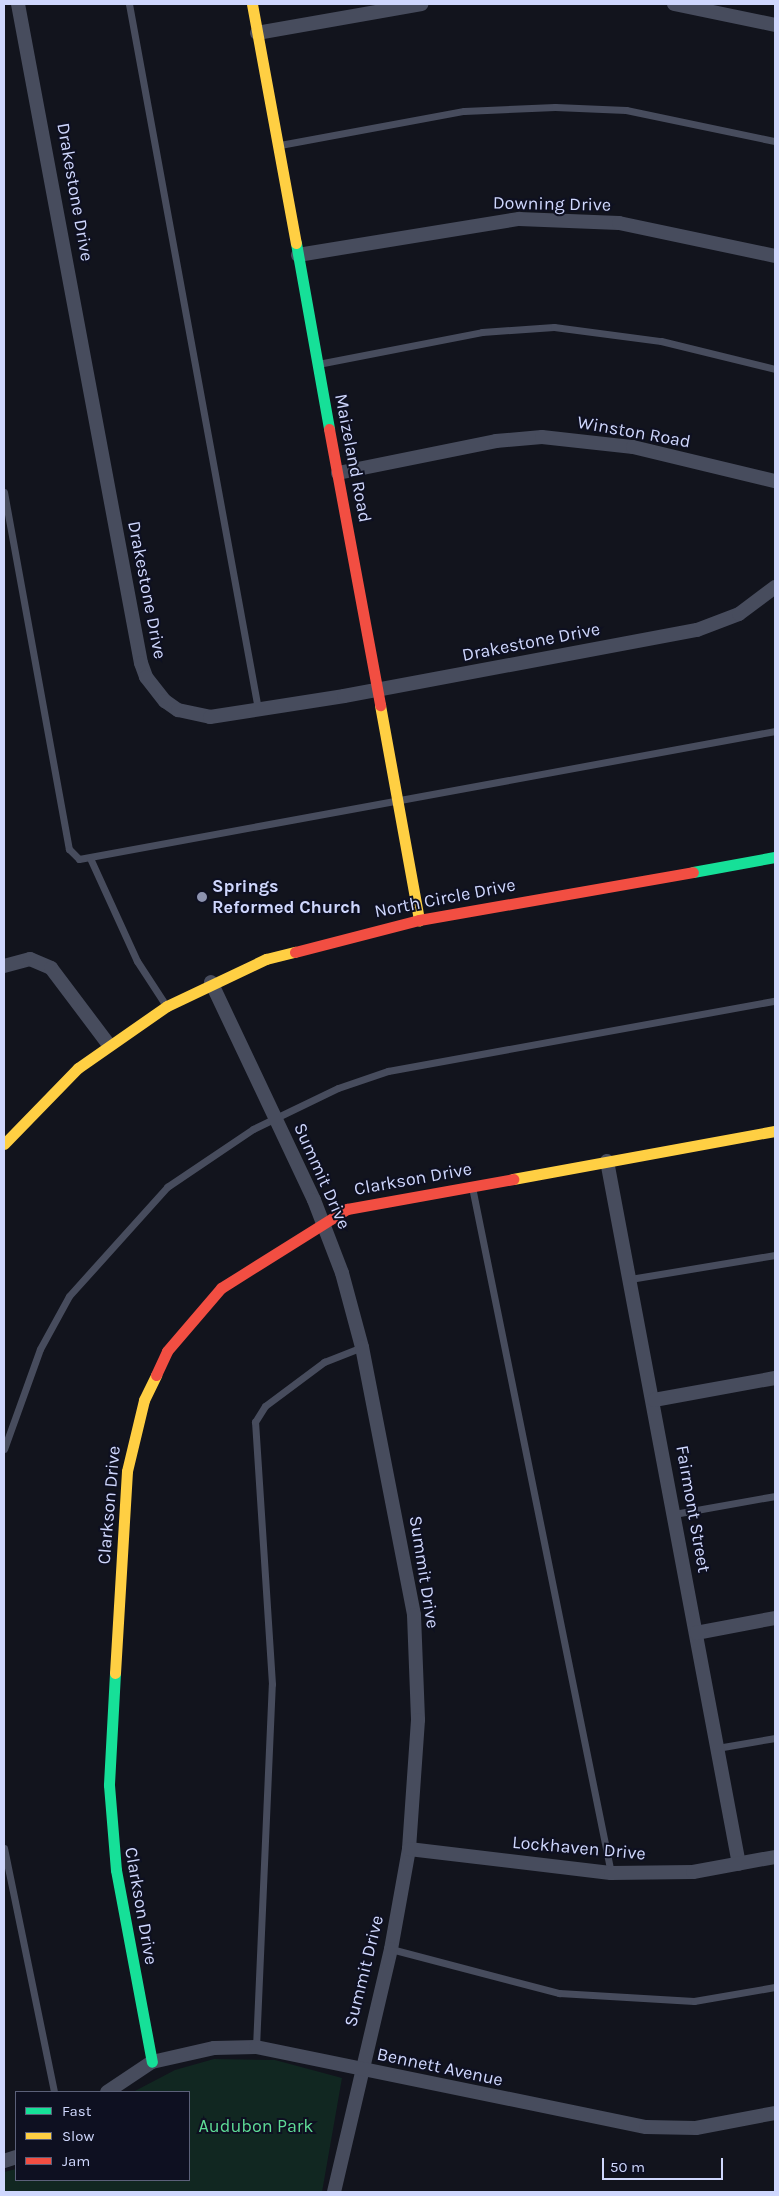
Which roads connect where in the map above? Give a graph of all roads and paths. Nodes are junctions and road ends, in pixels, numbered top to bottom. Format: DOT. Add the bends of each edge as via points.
graph roads {
  1 [pos="18,4"];
  2 [pos="129,4"];
  3 [pos="252,4"];
  4 [pos="421,4"];
  5 [pos="674,4"];
  6 [pos="775,25"];
  7 [pos="258,33"];
  8 [pos="775,141"];
  9 [pos="277,146"];
  10 [pos="298,255"];
  11 [pos="775,256"];
  12 [pos="317,364"];
  13 [pos="775,369"];
  14 [pos="338,473"];
  15 [pos="775,481"];
  16 [pos="4,492"];
  17 [pos="775,587"];
  18 [pos="378,690"];
  19 [pos="258,709"];
  20 [pos="775,731"];
  21 [pos="397,801"];
  22 [pos="775,857"];
  23 [pos="90,858"];
  24 [pos="418,920"];
  25 [pos="4,966"];
  26 [pos="211,982"];
  27 [pos="775,1001"];
  28 [pos="167,1006"];
  29 [pos="109,1045"];
  30 [pos="275,1117"];
  31 [pos="775,1131"];
  32 [pos="4,1144"];
  33 [pos="608,1161"];
  34 [pos="472,1186"];
  35 [pos="324,1224"];
  36 [pos="775,1255"];
  37 [pos="630,1279"];
  38 [pos="362,1347"];
  39 [pos="775,1378"];
  40 [pos="654,1400"];
  41 [pos="4,1449"];
  42 [pos="775,1496"];
  43 [pos="674,1514"];
  44 [pos="775,1618"];
  45 [pos="696,1633"];
  46 [pos="775,1738"];
  47 [pos="717,1748"];
  48 [pos="4,1848"];
  49 [pos="409,1850"];
  50 [pos="775,1858"];
  51 [pos="739,1864"];
  52 [pos="611,1873"];
  53 [pos="391,1949"];
  54 [pos="775,1986"];
  55 [pos="256,2047"];
  56 [pos="152,2062"];
  57 [pos="360,2069"];
  58 [pos="54,2091"];
  59 [pos="108,2091"];
  60 [pos="775,2113"];
  61 [pos="334,2192"];
  1 -- 19 [label="street, Drakestone Drive" via="146,677 165,701 193,715"];
  2 -- 19 [label="lane"];
  3 -- 7 [label="main road, Maizeland Road"];
  4 -- 7 [label="street"];
  5 -- 6 [label="street"];
  7 -- 9 [label="main road, Maizeland Road"];
  8 -- 9 [label="lane" via="626,110 555,107 464,111"];
  9 -- 10 [label="main road, Maizeland Road"];
  10 -- 11 [label="street, Downing Drive" via="519,219 619,223"];
  10 -- 12 [label="main road, Maizeland Road"];
  12 -- 13 [label="lane" via="482,332 554,327 661,341"];
  12 -- 14 [label="main road, Maizeland Road"];
  14 -- 15 [label="street, Winston Road" via="496,441 542,437 633,447"];
  14 -- 18 [label="main road, Maizeland Road"];
  16 -- 23 [label="lane" via="69,848 79,859"];
  17 -- 18 [label="street, Drakestone Drive" via="739,614 696,630"];
  18 -- 19 [label="street, Drakestone Drive"];
  18 -- 21 [label="main road, Maizeland Road"];
  20 -- 21 [label="lane"];
  21 -- 23 [label="lane"];
  21 -- 24 [label="main road, Maizeland Road"];
  22 -- 24 [label="main road, North Circle Drive"];
  23 -- 28 [label="lane" via="137,961"];
  24 -- 26 [label="main road, North Circle Drive" via="295,949"];
  25 -- 29 [label="street" via="30,959 51,968"];
  26 -- 28 [label="main road, North Circle Drive"];
  26 -- 30 [label="street, Summit Drive"];
  27 -- 30 [label="lane" via="388,1071"];
  28 -- 29 [label="main road, North Circle Drive"];
  29 -- 32 [label="main road, North Circle Drive" via="78,1068"];
  30 -- 35 [label="street, Summit Drive"];
  30 -- 41 [label="lane" via="167,1187 98,1258 69,1296 40,1349"];
  31 -- 33 [label="main road, Clarkson Drive"];
  33 -- 34 [label="main road, Clarkson Drive"];
  33 -- 37 [label="street, Fairmont Street"];
  34 -- 35 [label="main road, Clarkson Drive" via="347,1209"];
  34 -- 52 [label="lane"];
  35 -- 38 [label="street, Summit Drive"];
  35 -- 56 [label="main road, Clarkson Drive" via="239,1274 183,1327 154,1374 131,1446 109,1793 116,1870"];
  36 -- 37 [label="lane"];
  37 -- 40 [label="street, Fairmont Street"];
  38 -- 49 [label="street, Summit Drive" via="414,1615 418,1720"];
  38 -- 55 [label="lane" via="324,1362 265,1406 255,1422 272,1684"];
  39 -- 40 [label="street"];
  40 -- 43 [label="street, Fairmont Street"];
  42 -- 43 [label="lane"];
  43 -- 45 [label="street, Fairmont Street"];
  44 -- 45 [label="street"];
  45 -- 47 [label="street, Fairmont Street"];
  46 -- 47 [label="lane"];
  47 -- 51 [label="street, Fairmont Street"];
  48 -- 58 [label="lane"];
  49 -- 52 [label="street, Lockhaven Drive"];
  49 -- 53 [label="street, Summit Drive"];
  50 -- 51 [label="street, Lockhaven Drive"];
  51 -- 52 [label="street, Lockhaven Drive" via="693,1872"];
  53 -- 54 [label="lane" via="559,1993 694,2001"];
  53 -- 57 [label="street, Summit Drive"];
  55 -- 56 [label="street, Bennett Avenue" via="214,2048"];
  55 -- 57 [label="street, Bennett Avenue"];
  56 -- 59 [label="street, Bennett Avenue"];
  57 -- 60 [label="street, Bennett Avenue" via="646,2127 696,2128"];
  57 -- 61 [label="street, Summit Drive"];
}
